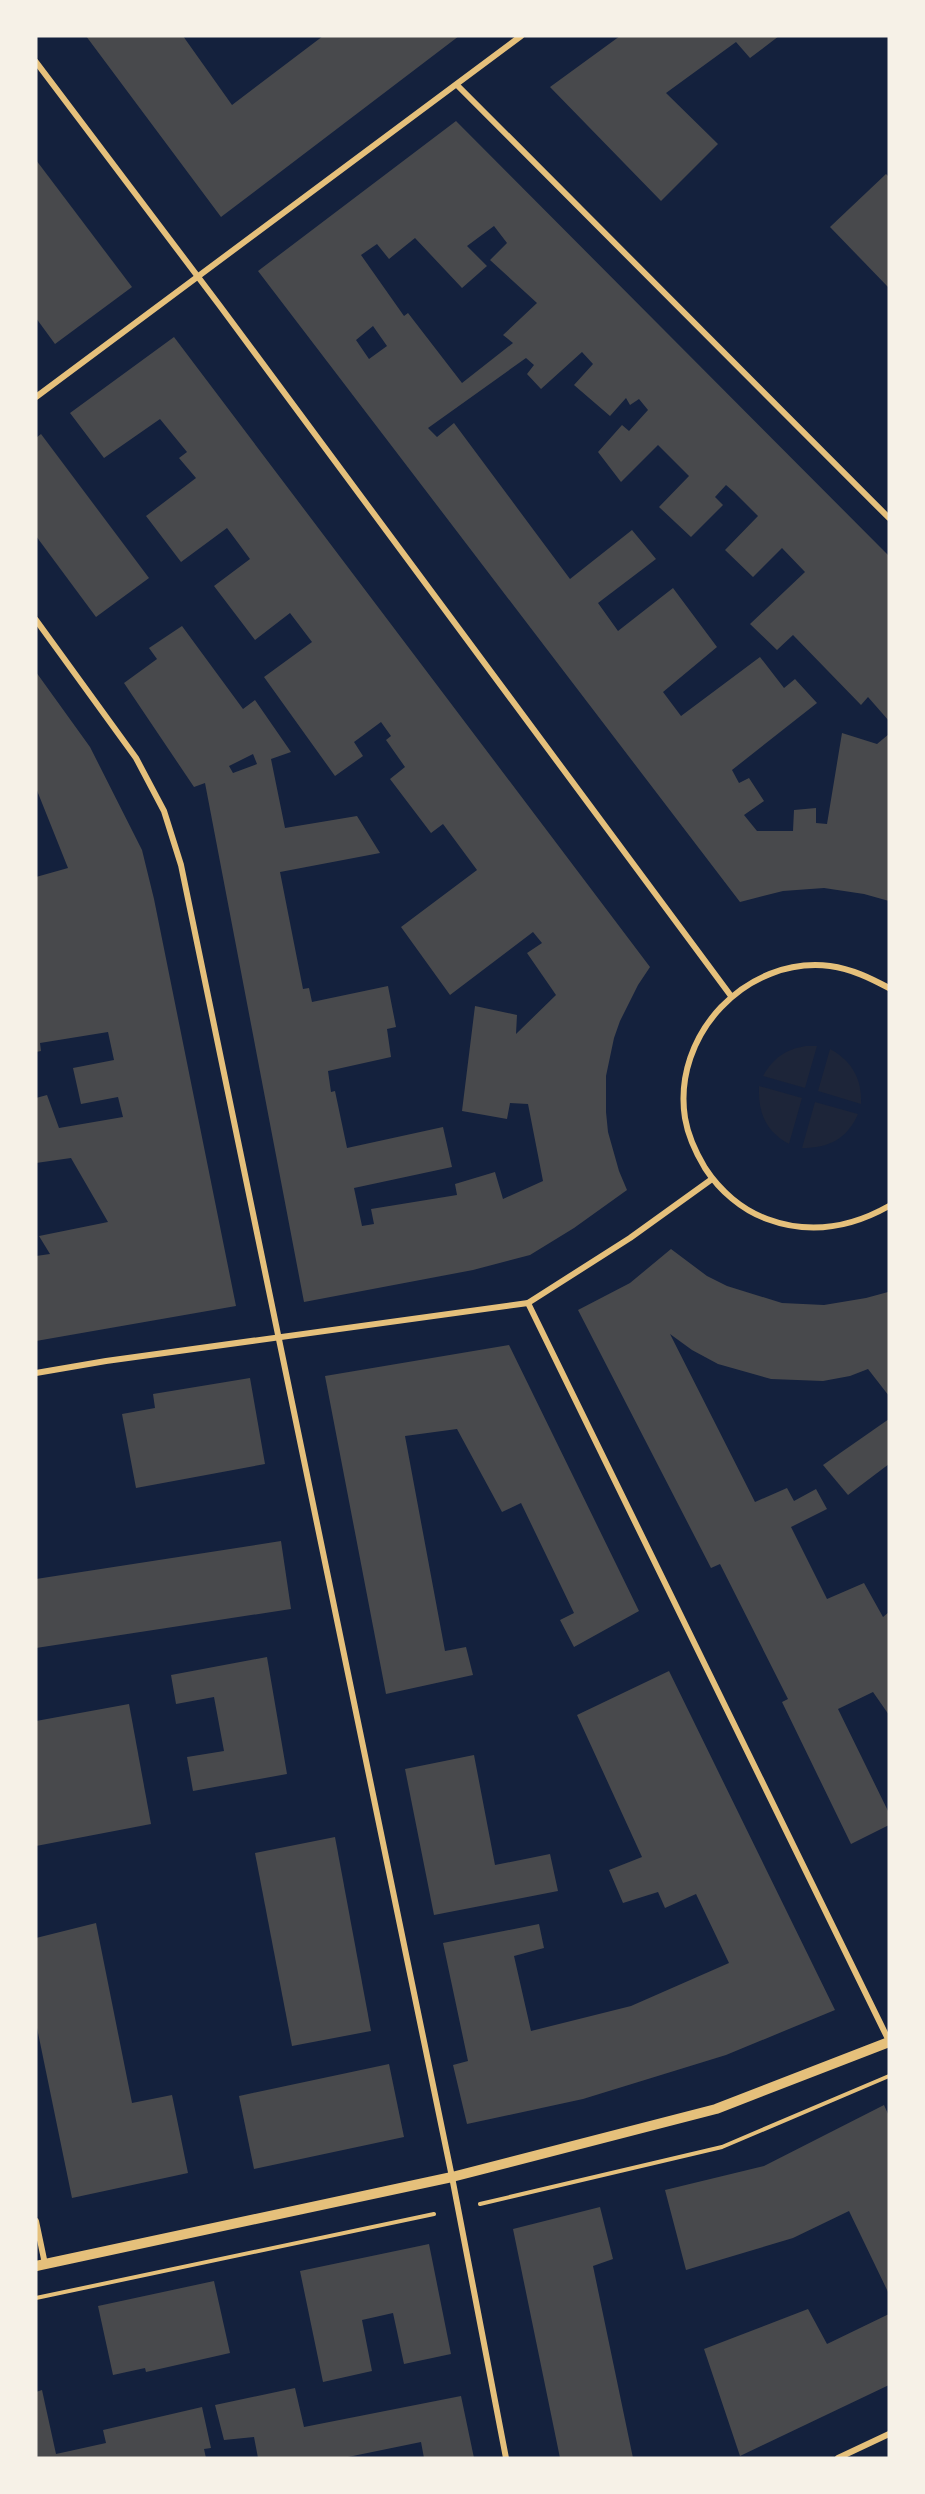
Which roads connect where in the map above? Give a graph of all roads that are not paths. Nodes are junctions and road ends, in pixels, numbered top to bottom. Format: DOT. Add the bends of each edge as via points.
graph roads {
  1 [pos="520,36"];
  2 [pos="36,62"];
  3 [pos="457,85"];
  4 [pos="198,277"];
  5 [pos="36,398"];
  6 [pos="889,518"];
  7 [pos="36,620"];
  8 [pos="889,988"];
  9 [pos="731,996"];
  10 [pos="712,1179"];
  11 [pos="889,1206"];
  12 [pos="528,1303"];
  13 [pos="279,1338"];
  14 [pos="36,1373"];
  15 [pos="889,2042"];
  16 [pos="452,2177"];
  17 [pos="36,2221"];
  18 [pos="40,2265"];
  19 [pos="889,2434"];
  20 [pos="506,2458"];
  21 [pos="838,2458"];
  1 -- 3 [label="street"];
  2 -- 4 [label="street"];
  3 -- 4 [label="street"];
  3 -- 6 [label="street"];
  4 -- 5 [label="street"];
  4 -- 9 [label="street"];
  7 -- 13 [label="street" via="136,758 164,811 181,865"];
  8 -- 9 [label="street" via="863,974 829,966 794,967 761,977"];
  9 -- 10 [label="street" via="708,1021 692,1051 684,1084 685,1118 694,1150"];
  10 -- 11 [label="street" via="732,1200 783,1225 840,1227"];
  10 -- 12 [label="street"];
  12 -- 13 [label="street"];
  12 -- 15 [label="street"];
  13 -- 14 [label="street"];
  13 -- 16 [label="street"];
  15 -- 16 [label="street" via="716,2109"];
  16 -- 18 [label="street"];
  16 -- 20 [label="street"];
  17 -- 18 [label="street"];
  19 -- 21 [label="street"];
}
